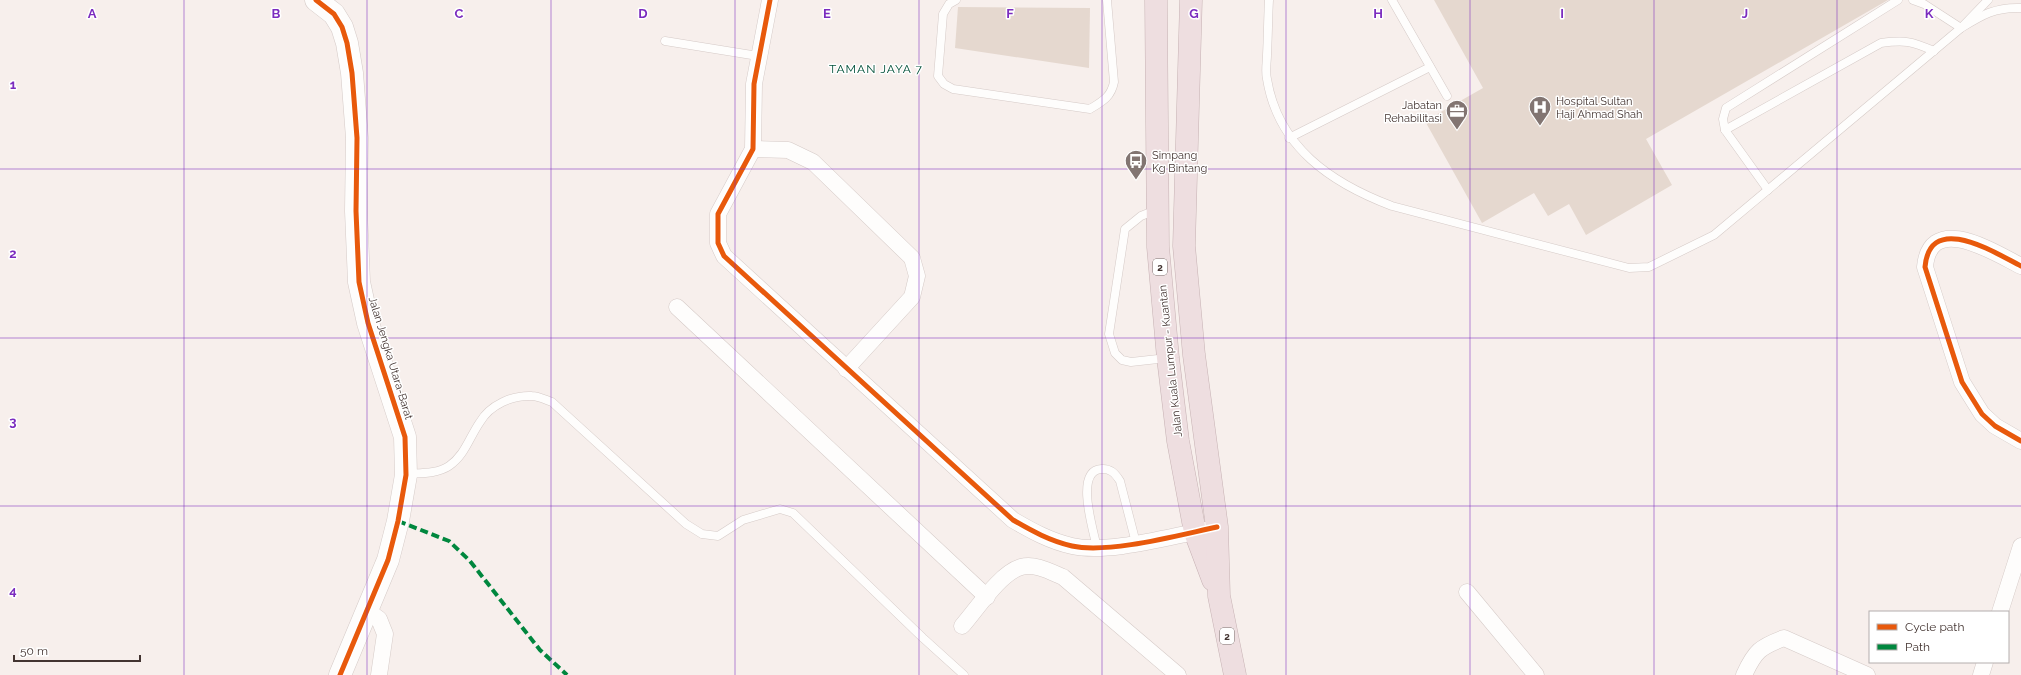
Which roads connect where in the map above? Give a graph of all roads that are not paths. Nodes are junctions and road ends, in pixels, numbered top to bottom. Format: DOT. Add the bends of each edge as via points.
graph roads {
  1 [pos="316,0"];
  2 [pos="770,0"];
  3 [pos="956,0"];
  4 [pos="1107,0"];
  5 [pos="1156,0"];
  6 [pos="1191,0"];
  7 [pos="1269,0"];
  8 [pos="1392,0"];
  9 [pos="1898,0"];
  10 [pos="1914,0"];
  11 [pos="1988,0"];
  12 [pos="2021,8"];
  13 [pos="1961,28"];
  14 [pos="665,41"];
  15 [pos="1934,51"];
  16 [pos="758,56"];
  17 [pos="1430,67"];
  18 [pos="1447,96"];
  19 [pos="1725,130"];
  20 [pos="1289,138"];
  21 [pos="753,149"];
  22 [pos="1768,190"];
  23 [pos="1158,210"];
  24 [pos="2021,266"];
  25 [pos="677,307"];
  26 [pos="1168,358"];
  27 [pos="846,369"];
  28 [pos="2021,441"];
  29 [pos="406,474"];
  30 [pos="1217,527"];
  31 [pos="1195,532"];
  32 [pos="1136,543"];
  33 [pos="2021,546"];
  34 [pos="1097,548"];
  35 [pos="1467,592"];
  36 [pos="1219,596"];
  37 [pos="987,597"];
  38 [pos="368,611"];
  39 [pos="2000,611"];
  40 [pos="962,626"];
  41 [pos="1985,663"];
  42 [pos="340,675"];
  43 [pos="379,675"];
  44 [pos="964,675"];
  45 [pos="1178,675"];
  46 [pos="1235,675"];
  47 [pos="1536,675"];
  48 [pos="1744,675"];
  49 [pos="1867,675"];
  50 [pos="1981,675"];
  1 -- 29 [label="street, Jalan Jengka Utara-Barat" via="334,14 347,43 357,138 356,211 359,282 368,323 405,437"];
  2 -- 16 [label="street"];
  3 -- 4 [label="lane" via="949,4 944,14 938,76 944,84 953,89 1090,109 1112,92 1114,82"];
  5 -- 23 [label="highway, Jalan Kuala Lumpur - Kuantan / 2"];
  6 -- 30 [label="highway, Jalan Kuala Lumpur - Kuantan / 2" via="1184,246 1194,355"];
  7 -- 20 [label="lane" via="1266,78 1276,114"];
  8 -- 17 [label="lane"];
  9 -- 19 [label="lane" via="1726,108 1723,119"];
  10 -- 13 [label="lane"];
  11 -- 13 [label="lane"];
  12 -- 13 [label="lane" via="2005,7 1985,13"];
  13 -- 15 [label="lane"];
  14 -- 16 [label="lane"];
  15 -- 19 [label="lane" via="1914,42 1881,43"];
  15 -- 22 [label="lane"];
  16 -- 21 [label="street" via="754,84"];
  17 -- 18 [label="lane"];
  17 -- 20 [label="lane"];
  19 -- 22 [label="lane"];
  20 -- 22 [label="lane" via="1318,167 1364,195 1392,206 1629,268 1648,266 1714,235"];
  21 -- 27 [label="street" via="718,214 718,243 724,256"];
  21 -- 27 [label="street" via="788,150 813,162 912,258 917,276 912,296"];
  23 -- 26 [label="highway, Jalan Kuala Lumpur - Kuantan / 2" via="1158,247"];
  23 -- 26 [label="lane" via="1141,216 1125,229 1109,334 1115,353 1122,360 1131,362"];
  24 -- 28 [label="street" via="1972,242 1958,238 1945,240 1934,246 1926,256 1924,267 1962,382 1982,414 1995,426"];
  25 -- 37 [label="street"];
  26 -- 31 [label="highway, Jalan Kuala Lumpur - Kuantan / 2" via="1178,441"];
  27 -- 34 [label="street" via="1013,520 1047,538 1073,546"];
  29 -- 38 [label="street, Jalan Jengka Utara-Barat" via="388,560"];
  29 -- 44 [label="lane" via="433,472 448,467 462,456 480,420 496,405 514,397 533,396 552,402 686,524 702,534 718,536 743,520 780,509 793,513"];
  30 -- 31 [label="street"];
  30 -- 36 [label="highway, Jalan Kuala Lumpur - Kuantan / 2"];
  31 -- 32 [label="street"];
  31 -- 36 [label="highway, Jalan Kuala Lumpur - Kuantan / 2"];
  32 -- 34 [label="street"];
  32 -- 34 [label="lane" via="1120,481 1107,468 1098,469 1089,476 1086,493"];
  33 -- 39 [label="street"];
  35 -- 47 [label="street"];
  36 -- 46 [label="highway, Jalan Kuala Lumpur - Kuantan / 2"];
  37 -- 40 [label="street"];
  37 -- 45 [label="street" via="1003,578 1022,567 1042,567 1063,577"];
  38 -- 42 [label="street, Jalan Jengka Utara-Barat"];
  38 -- 43 [label="street" via="379,619 385,634"];
  41 -- 50 [label="street"];
  48 -- 49 [label="street" via="1752,656 1766,645 1784,638"];
}
